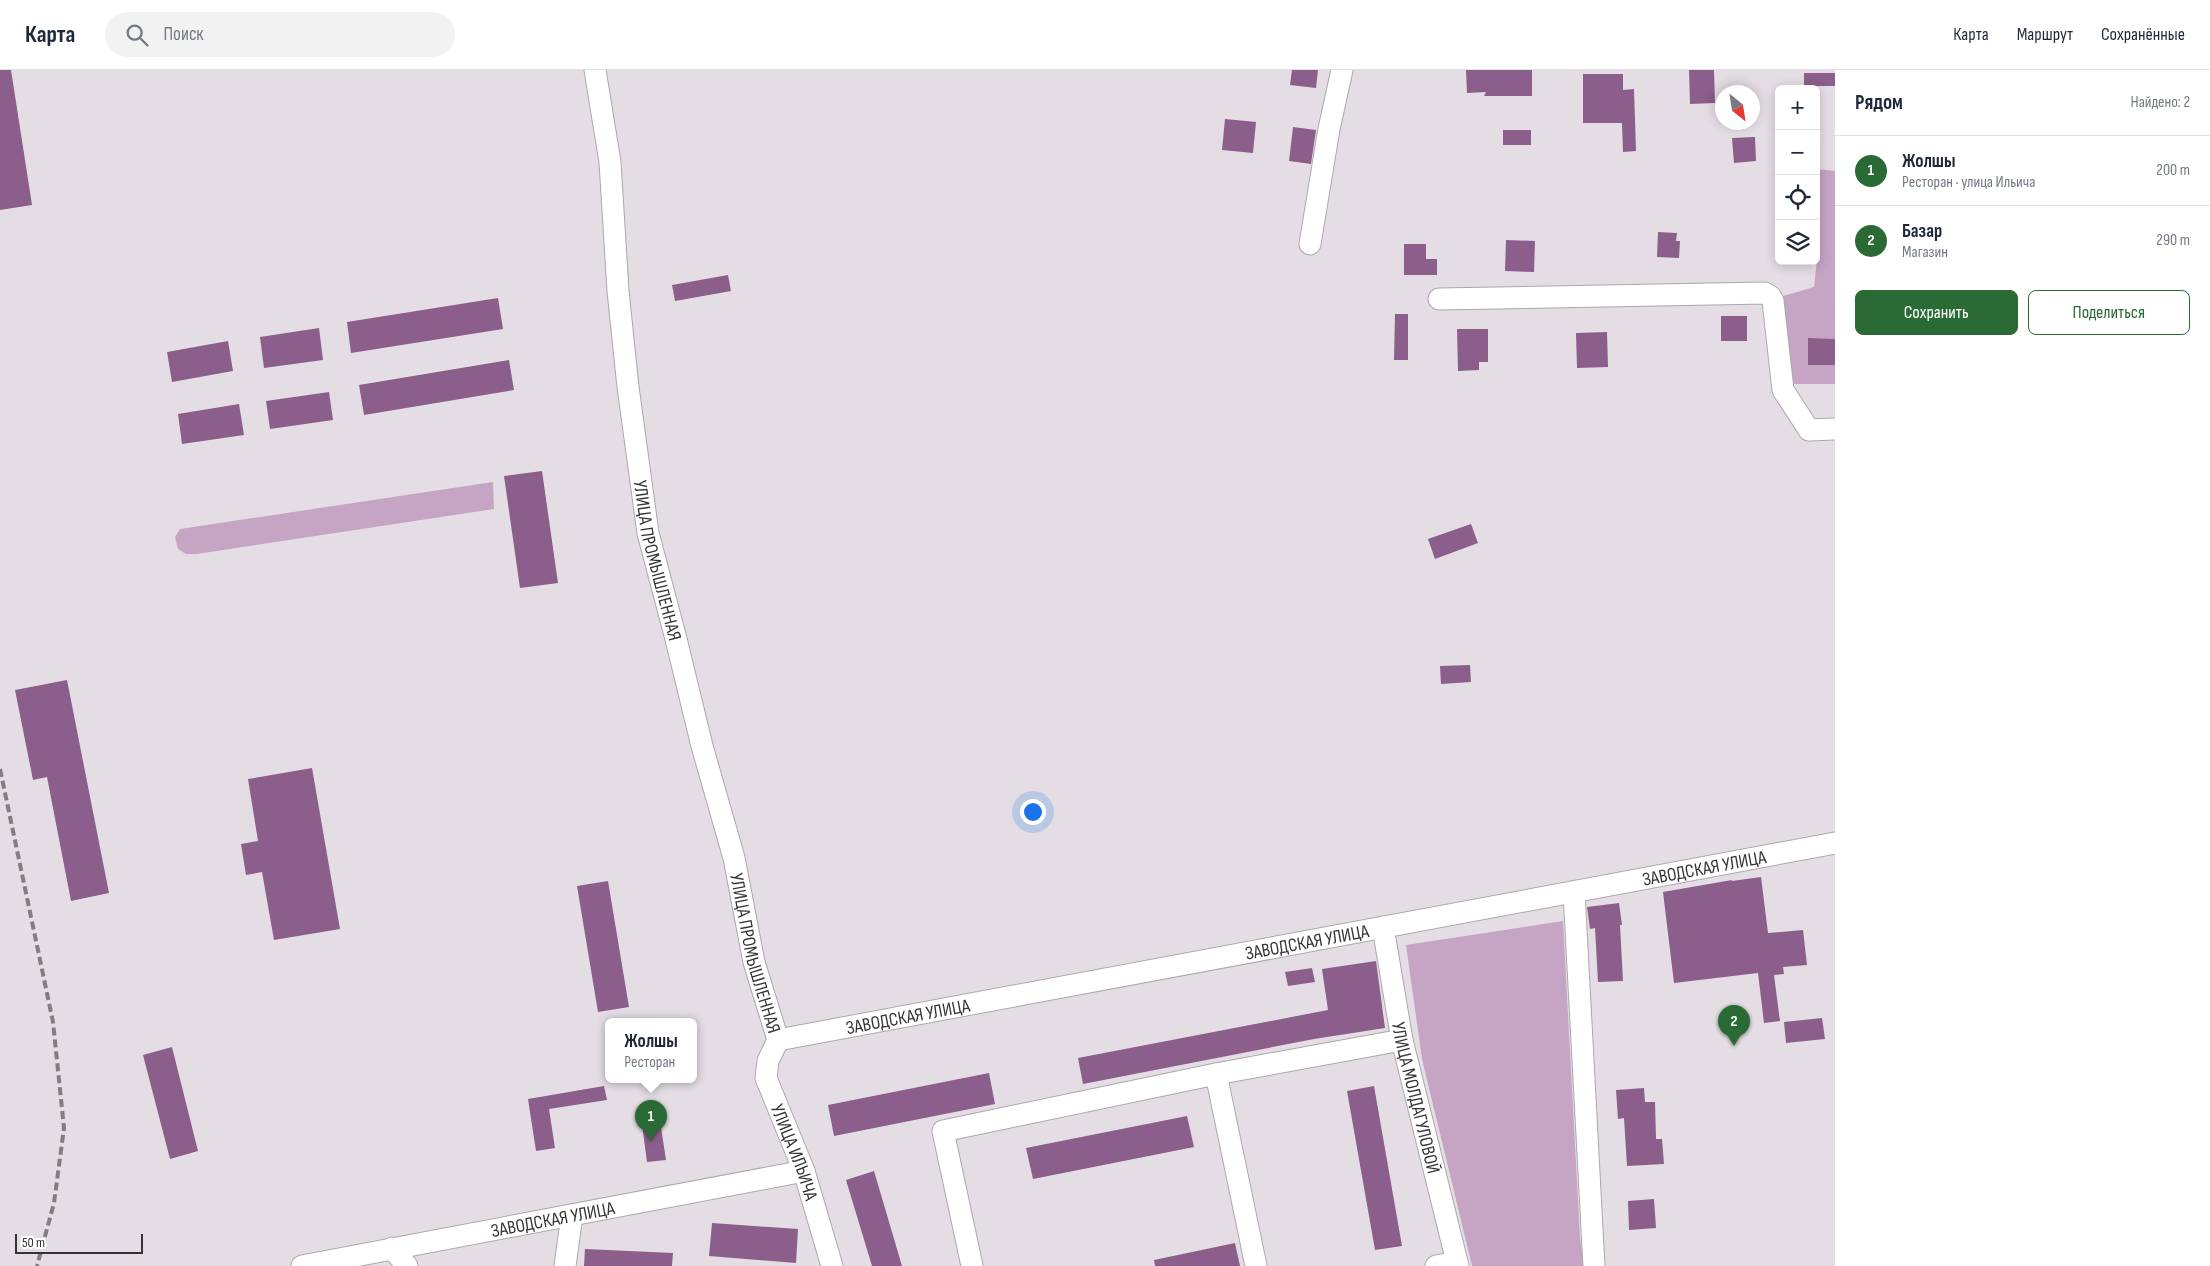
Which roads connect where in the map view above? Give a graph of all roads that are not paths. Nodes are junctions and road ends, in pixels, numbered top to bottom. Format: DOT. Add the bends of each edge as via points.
graph roads {
  1 [pos="595,70"];
  2 [pos="1342,70"];
  3 [pos="1310,244"];
  4 [pos="1439,299"];
  5 [pos="1835,429"];
  6 [pos="1835,842"];
  7 [pos="1574,892"];
  8 [pos="1383,927"];
  9 [pos="778,1040"];
  10 [pos="1402,1040"];
  11 [pos="1216,1074"];
  12 [pos="804,1171"];
  13 [pos="572,1215"];
  14 [pos="392,1248"];
  15 [pos="1458,1264"];
  16 [pos="302,1266"];
  17 [pos="407,1266"];
  18 [pos="565,1266"];
  19 [pos="832,1266"];
  20 [pos="972,1266"];
  21 [pos="1256,1266"];
  22 [pos="1436,1266"];
  23 [pos="1594,1266"];
  1 -- 9 [label="street, УЛИЦА ПРОМЫШЛЕННАЯ" via="610,162 618,291 648,533 734,858 754,962"];
  2 -- 3 [label="street"];
  4 -- 5 [label="street" via="1765,293 1773,301 1782,390 1809,430"];
  6 -- 7 [label="street, ЗАВОДСКАЯ УЛИЦА"];
  7 -- 8 [label="street, ЗАВОДСКАЯ УЛИЦА"];
  7 -- 23 [label="street"];
  8 -- 9 [label="street, ЗАВОДСКАЯ УЛИЦА"];
  8 -- 10 [label="street, УЛИЦА МОЛДАГУЛОВОЙ"];
  9 -- 12 [label="street, УЛИЦА ИЛЬИЧА" via="768,1061 766,1078"];
  10 -- 11 [label="street"];
  10 -- 15 [label="street, УЛИЦА МОЛДАГУЛОВОЙ"];
  11 -- 20 [label="street" via="943,1131"];
  11 -- 21 [label="street"];
  12 -- 13 [label="street, ЗАВОДСКАЯ УЛИЦА"];
  12 -- 19 [label="street, УЛИЦА ИЛЬИЧА"];
  13 -- 14 [label="street, ЗАВОДСКАЯ УЛИЦА"];
  13 -- 18 [label="street"];
  14 -- 16 [label="street, ЗАВОДСКАЯ УЛИЦА"];
  14 -- 17 [label="street"];
  15 -- 22 [label="street"];
}
